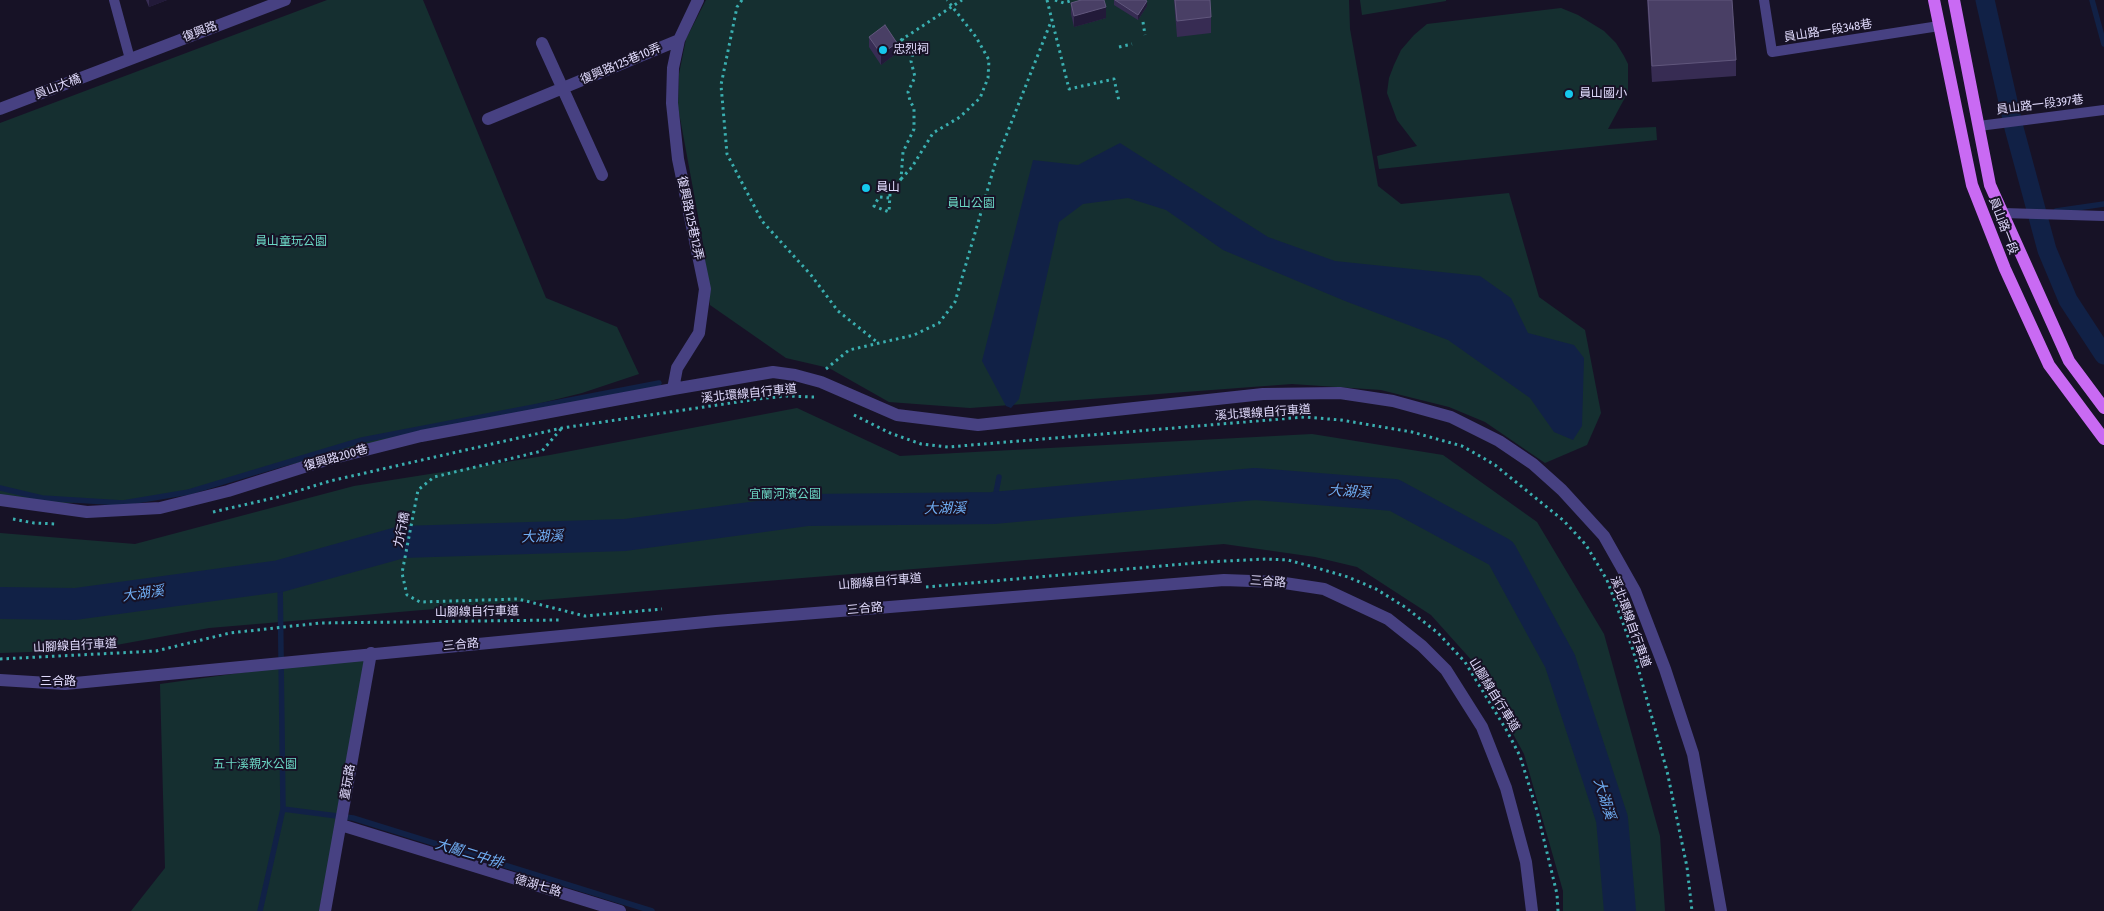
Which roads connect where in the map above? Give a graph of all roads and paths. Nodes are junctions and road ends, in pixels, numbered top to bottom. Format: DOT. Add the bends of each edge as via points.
graph roads {
  1 [pos="114,0"];
  2 [pos="285,0"];
  3 [pos="698,0"];
  4 [pos="742,0"];
  5 [pos="947,0"];
  6 [pos="962,0"];
  7 [pos="1047,0"];
  8 [pos="1055,0"];
  9 [pos="1073,0"];
  10 [pos="1764,0"];
  11 [pos="1934,0"];
  12 [pos="1954,0"];
  13 [pos="952,7"];
  14 [pos="1052,19"];
  15 [pos="1143,22"];
  16 [pos="1939,26"];
  17 [pos="1145,35"];
  18 [pos="902,39"];
  19 [pos="679,40"];
  20 [pos="542,43"];
  21 [pos="1132,44"];
  22 [pos="894,45"];
  23 [pos="1119,47"];
  24 [pos="130,59"];
  25 [pos="116,65"];
  26 [pos="562,89"];
  27 [pos="1119,101"];
  28 [pos="0,109"];
  29 [pos="2104,110"];
  30 [pos="488,119"];
  31 [pos="1979,126"];
  32 [pos="602,175"];
  33 [pos="901,179"];
  34 [pos="889,198"];
  35 [pos="2003,213"];
  36 [pos="2104,216"];
  37 [pos="878,342"];
  38 [pos="820,370"];
  39 [pos="673,389"];
  40 [pos="816,397"];
  41 [pos="2104,408"];
  42 [pos="850,412"];
  43 [pos="2104,439"];
  44 [pos="418,490"];
  45 [pos="0,500"];
  46 [pos="921,588"];
  47 [pos="568,619"];
  48 [pos="577,619"];
  49 [pos="372,654"];
  50 [pos="0,659"];
  51 [pos="0,680"];
  52 [pos="341,825"];
  53 [pos="325,911"];
  54 [pos="620,911"];
  55 [pos="1532,911"];
  56 [pos="1558,911"];
  57 [pos="1692,911"];
  58 [pos="1721,911"];
  1 -- 24 [label="lane"];
  2 -- 24 [label="street, 復興路"];
  3 -- 19 [label="street, 復興路125巷12弄"];
  4 -- 37 [label="path" via="721,85 727,154 762,221 838,311"];
  5 -- 13 [label="path"];
  6 -- 13 [label="path"];
  7 -- 14 [label="path"];
  8 -- 9 [label="path"];
  10 -- 16 [label="lane, 員山路一段348巷" via="1772,52"];
  11 -- 16 [label="main road, 員山路一段"];
  12 -- 31 [label="main road, 員山路一段"];
  13 -- 18 [label="path"];
  13 -- 33 [label="path" via="976,37 989,60 988,78 980,98 960,117 933,133"];
  14 -- 27 [label="path" via="1069,89 1114,79"];
  14 -- 37 [label="path" via="995,164 955,302 939,323 914,335"];
  15 -- 17 [label="path"];
  16 -- 43 [label="main road, 員山路一段" via="1972,185 2005,269 2049,365"];
  18 -- 22 [label="path"];
  18 -- 33 [label="path" via="913,53 911,61 915,77 908,92 914,108 914,129 903,152"];
  19 -- 26 [label="street, 復興路125巷10弄"];
  19 -- 39 [label="street, 復興路125巷12弄" via="673,68 672,103 678,159 705,289 699,333 677,368"];
  20 -- 26 [label="street"];
  21 -- 23 [label="path"];
  24 -- 25 [label="street, 復興路"];
  25 -- 28 [label="street, 員山大橋"];
  26 -- 30 [label="street, 復興路125巷10弄"];
  26 -- 32 [label="street"];
  29 -- 31 [label="lane, 員山路一段397巷"];
  31 -- 35 [label="main road, 員山路一段" via="1990,184"];
  33 -- 34 [label="path"];
  34 -- 34 [label="path" via="889,212 874,206 879,198"];
  35 -- 36 [label="lane"];
  35 -- 41 [label="main road, 員山路一段" via="2068,360"];
  37 -- 38 [label="path" via="849,350 828,368"];
  39 -- 45 [label="street, 復興路200巷" via="421,436 160,508 88,512"];
  39 -- 58 [label="street, 復興路200巷" via="773,372 821,382 897,415 978,425 1263,394 1340,394 1393,401 1451,417 1499,441 1533,464 1562,490 1604,536 1635,591 1666,668 1693,754"];
  40 -- 44 [label="path, 溪北環線自行車道" via="786,396 562,428 542,451 434,478"];
  42 -- 57 [label="path, 溪北環線自行車道" via="898,436 921,444 948,447 1304,417 1412,432 1462,446 1495,464 1564,521 1586,545 1607,580 1633,650 1667,771 1687,867"];
  44 -- 48 [label="path, 力行橋" via="402,573 407,595 420,602 518,599 585,616 664,610"];
  46 -- 56 [label="path, 山腳線自行車道" via="1266,559 1288,560 1348,577 1376,589 1438,634 1465,662 1507,731 1520,756 1537,811 1558,894"];
  47 -- 50 [label="path, 山腳線自行車道" via="320,623 230,633 156,651"];
  49 -- 51 [label="street, 三合路" via="65,684"];
  49 -- 52 [label="street, 童玩路"];
  49 -- 55 [label="street, 三合路" via="716,621 1224,580 1278,582 1324,589 1388,619 1446,670 1482,727 1506,788 1526,862"];
  52 -- 53 [label="street, 童玩路"];
  52 -- 54 [label="street, 德湖七路"];
}
